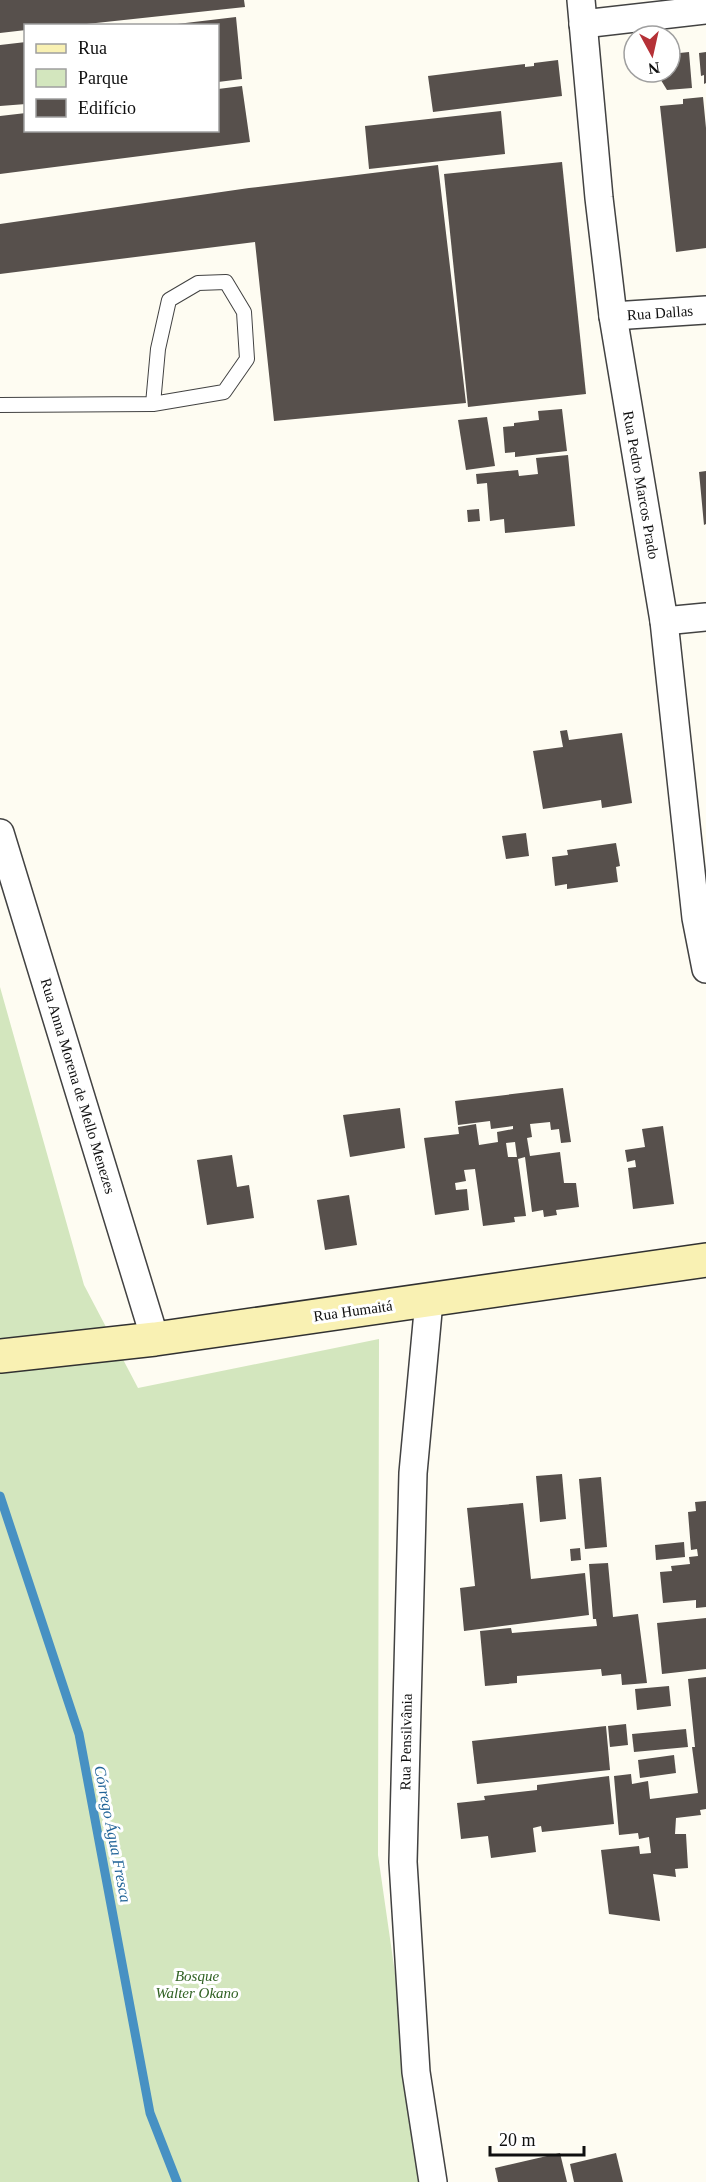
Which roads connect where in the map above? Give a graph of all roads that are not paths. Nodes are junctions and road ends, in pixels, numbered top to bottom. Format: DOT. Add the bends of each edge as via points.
graph roads {
  1 [pos="706,10"];
  2 [pos="582,12"];
  3 [pos="706,310"];
  4 [pos="613,316"];
  5 [pos="153,404"];
  6 [pos="0,405"];
  7 [pos="706,617"];
  8 [pos="664,621"];
  9 [pos="0,832"];
  10 [pos="701,918"];
  11 [pos="706,969"];
  12 [pos="706,1260"];
  13 [pos="429,1301"];
  14 [pos="155,1339"];
  15 [pos="0,1356"];
  16 [pos="433,2182"];
  1 -- 2 [label="street"];
  2 -- 4 [label="street, Rua Pedro Marcos Prado"];
  3 -- 4 [label="street, Rua Dallas"];
  4 -- 8 [label="street, Rua Pedro Marcos Prado"];
  5 -- 5 [label="lane" via="158,349 169,300 198,283 226,282 244,312 247,359 224,392"];
  5 -- 6 [label="lane"];
  7 -- 8 [label="street"];
  8 -- 10 [label="street, Rua Pedro Marcos Prado"];
  9 -- 14 [label="street, Rua Anna Morena de Mello Menezes"];
  10 -- 11 [label="street, Rua Pedro Marcos Prado"];
  12 -- 13 [label="main road, Rua Humaitá"];
  13 -- 14 [label="main road, Rua Humaitá"];
  13 -- 16 [label="street, Rua Pensilvânia" via="413,1473 403,1862 416,2072"];
  14 -- 15 [label="main road, Rua Humaitá"];
}
